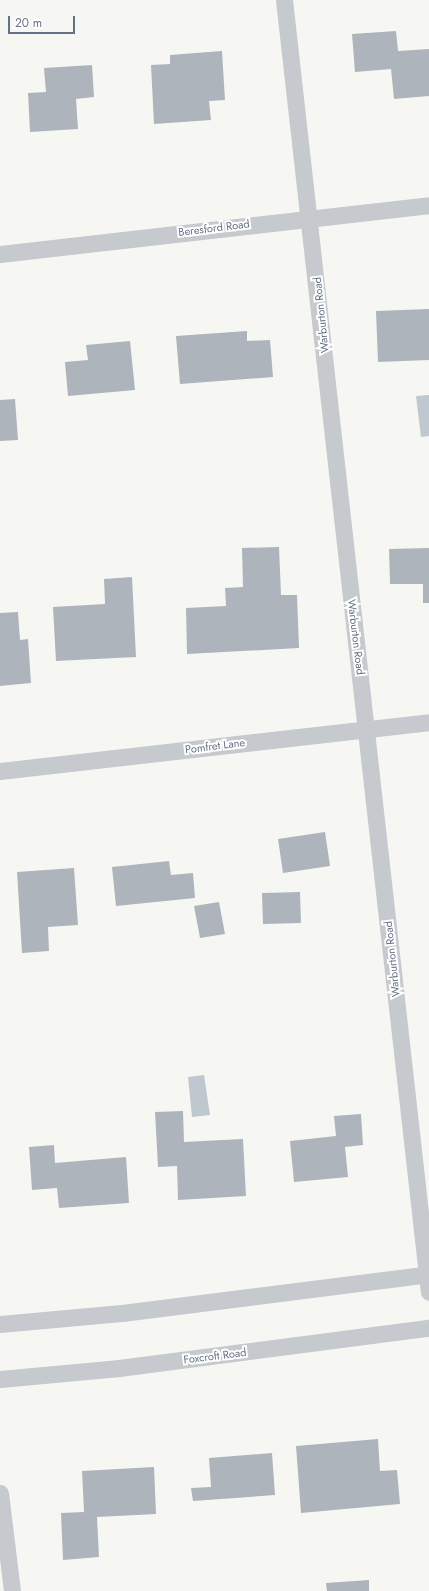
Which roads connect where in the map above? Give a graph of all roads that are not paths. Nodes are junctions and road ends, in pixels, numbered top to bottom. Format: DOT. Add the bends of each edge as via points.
graph roads {
  1 [pos="284,0"];
  2 [pos="429,205"];
  3 [pos="310,217"];
  4 [pos="0,254"];
  5 [pos="429,722"];
  6 [pos="368,729"];
  7 [pos="0,771"];
  8 [pos="427,1274"];
  9 [pos="429,1292"];
  10 [pos="0,1324"];
  11 [pos="429,1328"];
  12 [pos="0,1379"];
  13 [pos="0,1493"];
  14 [pos="12,1591"];
  1 -- 3 [label="street, Warburton Road"];
  2 -- 3 [label="street, Beresford Road"];
  3 -- 4 [label="street, Beresford Road"];
  3 -- 6 [label="street, Warburton Road"];
  5 -- 6 [label="street, Pomfret Lane"];
  6 -- 7 [label="street, Pomfret Lane"];
  6 -- 8 [label="street, Warburton Road"];
  8 -- 9 [label="street, Warburton Road"];
  8 -- 10 [label="street" via="122,1313"];
  11 -- 12 [label="street, Foxcroft Road" via="126,1367"];
  13 -- 14 [label="street"];
}
